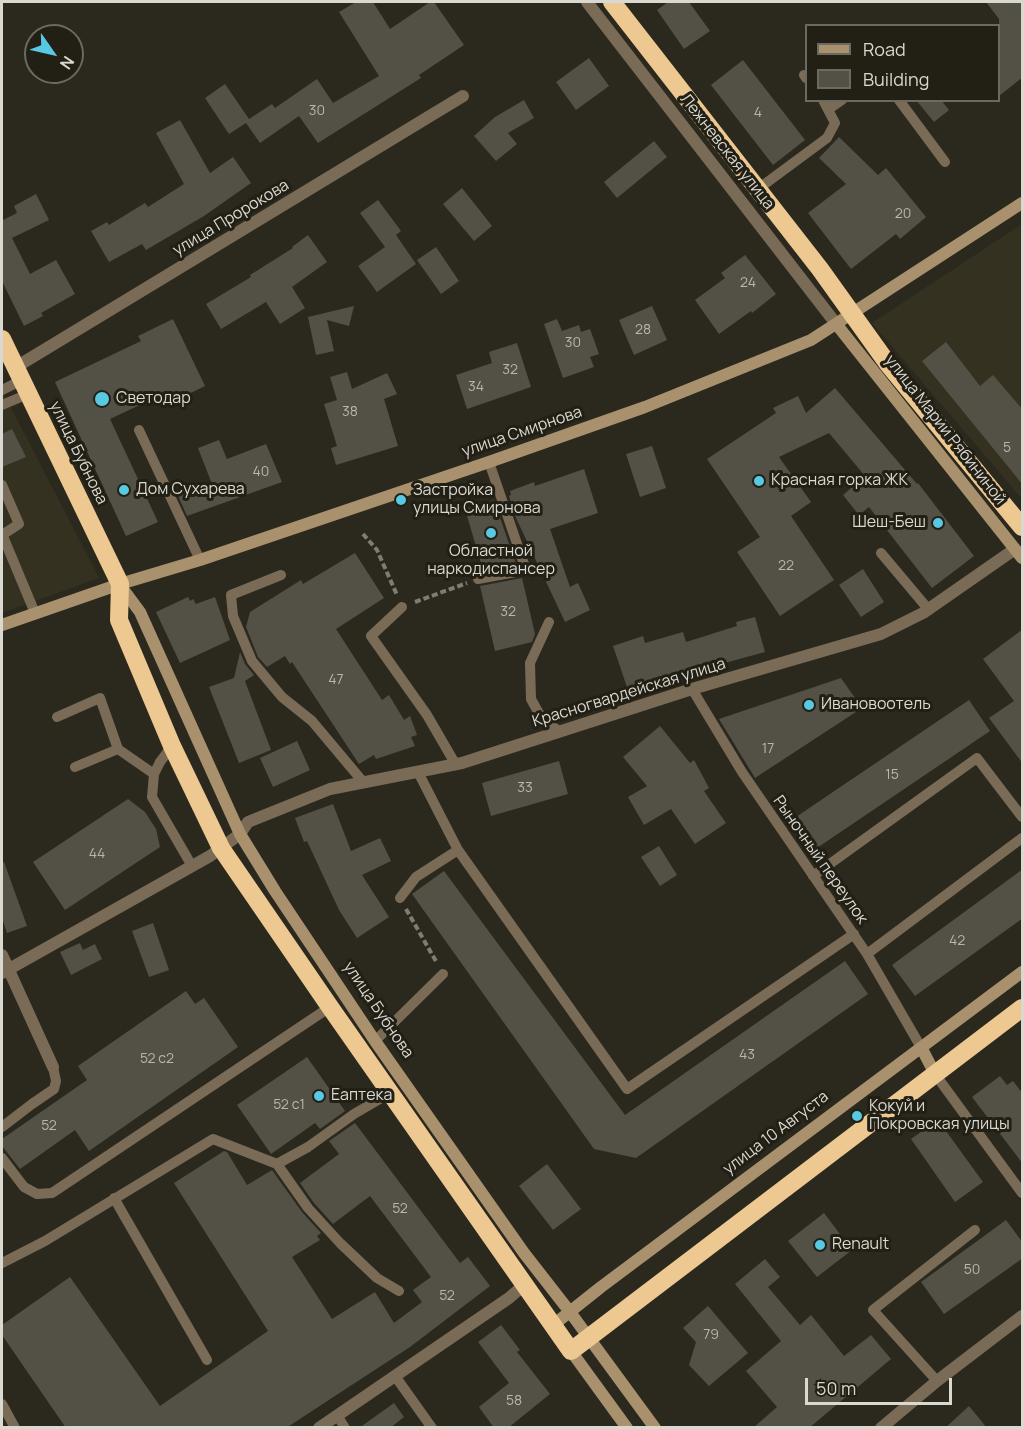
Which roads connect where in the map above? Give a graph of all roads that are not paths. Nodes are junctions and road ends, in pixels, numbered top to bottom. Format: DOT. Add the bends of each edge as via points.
graph roads {
  1 [pos="587,2"];
  2 [pos="612,2"];
  3 [pos="463,96"];
  4 [pos="900,102"];
  5 [pos="826,105"];
  6 [pos="945,162"];
  7 [pos="758,189"];
  8 [pos="1023,203"];
  9 [pos="844,320"];
  10 [pos="2,339"];
  11 [pos="22,381"];
  12 [pos="2,390"];
  13 [pos="2,405"];
  14 [pos="140,430"];
  15 [pos="489,462"];
  16 [pos="2,485"];
  17 [pos="1023,527"];
  18 [pos="2,534"];
  19 [pos="881,554"];
  20 [pos="1019,554"];
  21 [pos="200,560"];
  22 [pos="281,575"];
  23 [pos="478,579"];
  24 [pos="120,584"];
  25 [pos="402,607"];
  26 [pos="929,610"];
  27 [pos="35,613"];
  28 [pos="549,622"];
  29 [pos="2,625"];
  30 [pos="692,689"];
  31 [pos="57,717"];
  32 [pos="559,731"];
  33 [pos="172,746"];
  34 [pos="118,748"];
  35 [pos="456,765"];
  36 [pos="75,767"];
  37 [pos="418,772"];
  38 [pos="154,774"];
  39 [pos="364,783"];
  40 [pos="1023,817"];
  41 [pos="240,834"];
  42 [pos="1023,838"];
  43 [pos="221,848"];
  44 [pos="458,850"];
  45 [pos="192,866"];
  46 [pos="813,876"];
  47 [pos="400,898"];
  48 [pos="854,934"];
  49 [pos="867,954"];
  50 [pos="2,955"];
  51 [pos="5,971"];
  52 [pos="1023,972"];
  53 [pos="443,974"];
  54 [pos="330,1007"];
  55 [pos="1023,1008"];
  56 [pos="375,1041"];
  57 [pos="922,1049"];
  58 [pos="53,1067"];
  59 [pos="935,1074"];
  60 [pos="390,1093"];
  61 [pos="2,1127"];
  62 [pos="2,1158"];
  63 [pos="277,1164"];
  64 [pos="1023,1193"];
  65 [pos="114,1198"];
  66 [pos="975,1230"];
  67 [pos="2,1263"];
  68 [pos="524,1286"];
  69 [pos="399,1291"];
  70 [pos="570,1312"];
  71 [pos="1023,1316"];
  72 [pos="552,1326"];
  73 [pos="589,1337"];
  74 [pos="571,1351"];
  75 [pos="207,1360"];
  76 [pos="395,1376"];
  77 [pos="937,1381"];
  78 [pos="2,1404"];
  79 [pos="337,1415"];
  80 [pos="15,1428"];
  81 [pos="319,1428"];
  82 [pos="345,1428"];
  83 [pos="432,1428"];
  84 [pos="627,1428"];
  85 [pos="655,1428"];
  86 [pos="881,1428"];
  1 -- 9 [label="street, Лежневская улица"];
  2 -- 7 [label="highway, Лежневская улица"];
  3 -- 11 [label="street, улица Пророкова"];
  4 -- 6 [label="lane"];
  5 -- 7 [label="lane" via="835,123 827,138"];
  7 -- 9 [label="highway, Лежневская улица" via="820,268"];
  8 -- 9 [label="main road, улица Смирнова"];
  9 -- 15 [label="main road, улица Смирнова" via="811,340 645,407"];
  9 -- 17 [label="highway, улица Марии Рябининой" via="888,364"];
  9 -- 20 [label="main road, улица Марии Рябининой"];
  10 -- 11 [label="highway, улица Бубнова"];
  11 -- 12 [label="lane"];
  11 -- 13 [label="lane"];
  11 -- 24 [label="highway, улица Бубнова"];
  14 -- 21 [label="lane"];
  15 -- 21 [label="main road, улица Смирнова"];
  15 -- 23 [label="lane" via="526,570"];
  16 -- 18 [label="lane" via="19,524"];
  18 -- 27 [label="lane"];
  19 -- 26 [label="lane"];
  20 -- 26 [label="street, Красногвардейская улица"];
  21 -- 24 [label="main road, улица Смирнова"];
  22 -- 39 [label="lane" via="231,595 233,616 252,661 282,697 312,721"];
  24 -- 27 [label="main road, улица Смирнова"];
  24 -- 33 [label="highway, улица Бубнова" via="119,620"];
  24 -- 41 [label="main road, улица Бубнова" via="140,612"];
  25 -- 35 [label="lane" via="371,636 427,715"];
  26 -- 30 [label="street, Красногвардейская улица" via="881,634"];
  27 -- 29 [label="main road, улица Смирнова"];
  28 -- 32 [label="lane" via="530,663 531,699 542,719"];
  30 -- 32 [label="street, Красногвардейская улица"];
  30 -- 46 [label="lane, Рыночный переулок" via="742,772"];
  31 -- 34 [label="lane" via="100,698"];
  32 -- 35 [label="street, Красногвардейская улица"];
  33 -- 38 [label="lane"];
  33 -- 43 [label="highway, улица Бубнова"];
  34 -- 36 [label="lane"];
  34 -- 38 [label="lane"];
  35 -- 37 [label="street, Красногвардейская улица"];
  37 -- 39 [label="street, Красногвардейская улица"];
  37 -- 44 [label="lane"];
  38 -- 45 [label="lane" via="152,797"];
  39 -- 41 [label="street, Красногвардейская улица" via="330,789 248,822"];
  40 -- 46 [label="lane" via="977,758"];
  41 -- 43 [label="street, Красногвардейская улица"];
  41 -- 56 [label="main road, улица Бубнова"];
  42 -- 49 [label="lane"];
  43 -- 45 [label="street"];
  43 -- 54 [label="highway, улица Бубнова"];
  44 -- 47 [label="lane" via="416,877"];
  44 -- 48 [label="lane" via="627,1089"];
  45 -- 51 [label="street"];
  46 -- 48 [label="lane, Рыночный переулок"];
  48 -- 49 [label="lane, Рыночный переулок"];
  49 -- 57 [label="lane, Рыночный переулок"];
  50 -- 51 [label="street"];
  51 -- 58 [label="street"];
  52 -- 57 [label="main road, улица 10 Августа"];
  53 -- 56 [label="lane"];
  54 -- 60 [label="highway, улица Бубнова"];
  54 -- 62 [label="lane" via="52,1193 36,1194 24,1187"];
  55 -- 59 [label="highway"];
  56 -- 70 [label="main road, улица Бубнова"];
  57 -- 59 [label="main road"];
  57 -- 70 [label="main road, улица 10 Августа"];
  58 -- 61 [label="lane" via="54,1089"];
  59 -- 64 [label="lane"];
  59 -- 73 [label="highway"];
  60 -- 63 [label="lane"];
  60 -- 68 [label="highway, улица Бубнова"];
  63 -- 65 [label="lane" via="213,1139"];
  63 -- 69 [label="lane" via="308,1208 340,1243 377,1278"];
  65 -- 67 [label="lane"];
  65 -- 75 [label="lane"];
  66 -- 77 [label="lane" via="873,1310"];
  68 -- 72 [label="highway, улица Бубнова"];
  68 -- 76 [label="street"];
  70 -- 72 [label="main road, улица 10 Августа"];
  70 -- 73 [label="main road, улица Бубнова"];
  71 -- 77 [label="street"];
  72 -- 74 [label="highway, улица Бубнова"];
  73 -- 74 [label="highway"];
  73 -- 85 [label="main road, улица Бубнова"];
  74 -- 84 [label="main road, улица Бубнова"];
  76 -- 79 [label="street"];
  76 -- 83 [label="lane"];
  77 -- 86 [label="street"];
  78 -- 80 [label="lane"];
  79 -- 81 [label="street"];
  79 -- 82 [label="lane"];
}
